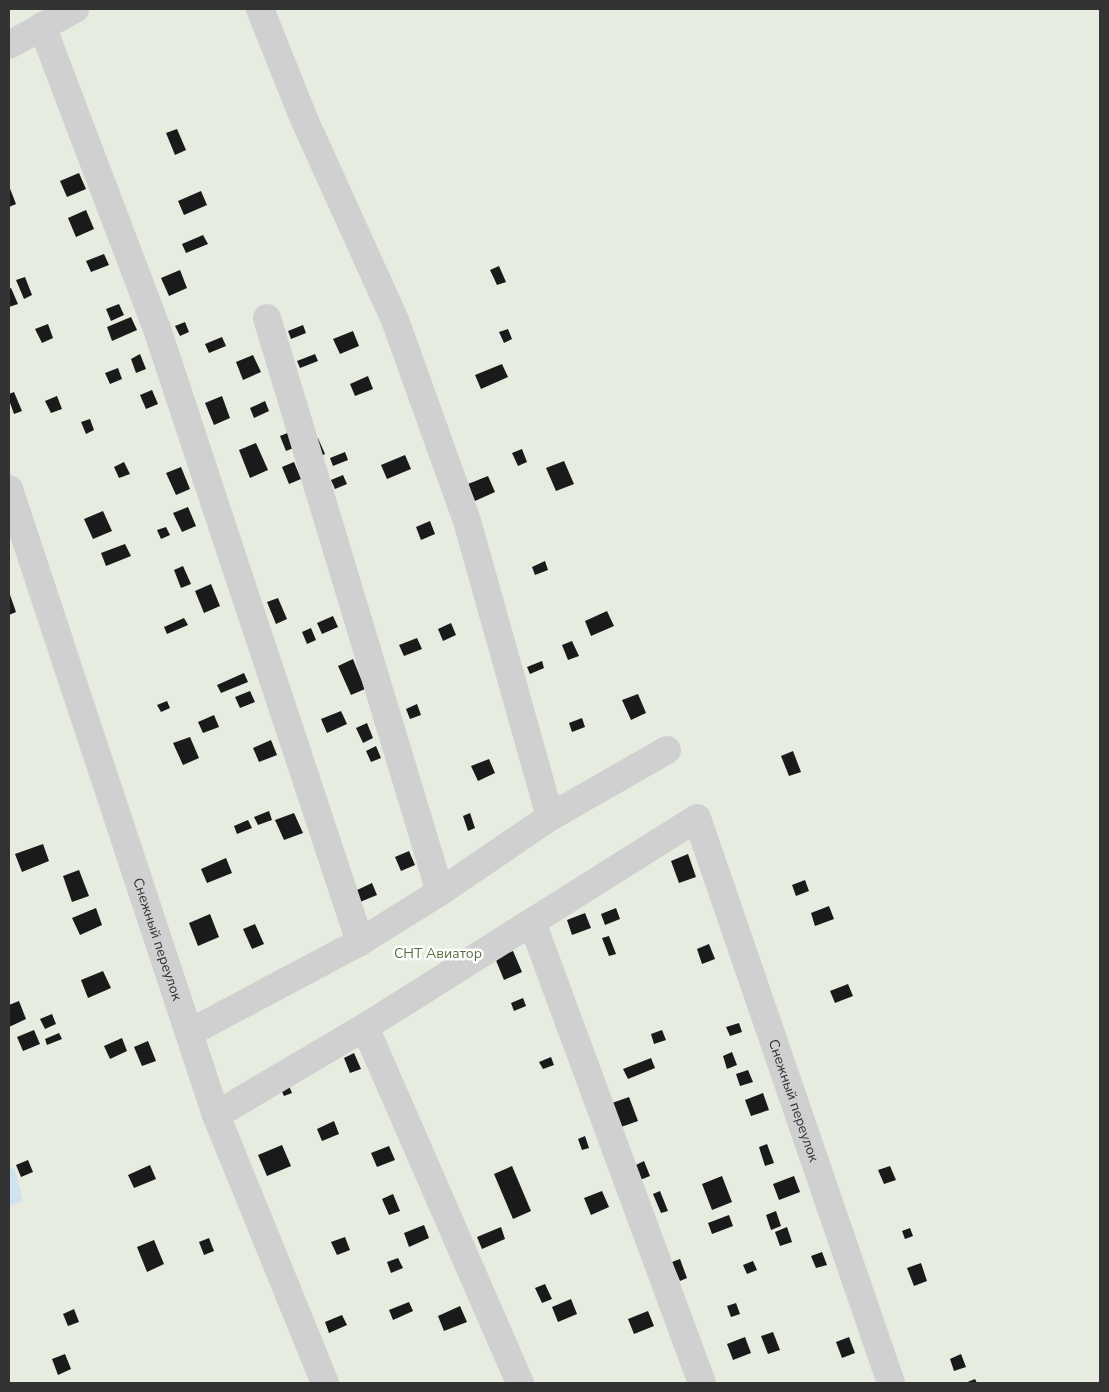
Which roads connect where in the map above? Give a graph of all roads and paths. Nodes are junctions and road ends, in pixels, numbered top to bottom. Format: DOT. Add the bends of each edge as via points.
graph roads {
  1 [pos="75,9"];
  2 [pos="260,9"];
  3 [pos="42,26"];
  4 [pos="9,45"];
  5 [pos="267,318"];
  6 [pos="9,489"];
  7 [pos="667,750"];
  8 [pos="550,817"];
  9 [pos="440,892"];
  10 [pos="532,922"];
  11 [pos="360,942"];
  12 [pos="365,1027"];
  13 [pos="189,1034"];
  14 [pos="216,1115"];
  15 [pos="325,1383"];
  16 [pos="520,1383"];
  17 [pos="702,1383"];
  18 [pos="891,1383"];
  1 -- 3 [label="street"];
  2 -- 8 [label="street" via="304,119 402,338 467,521"];
  3 -- 4 [label="street"];
  3 -- 11 [label="street" via="157,329"];
  5 -- 9 [label="street"];
  6 -- 13 [label="street, Снежный переулок"];
  7 -- 8 [label="street"];
  8 -- 9 [label="street"];
  9 -- 11 [label="street"];
  10 -- 12 [label="street"];
  10 -- 17 [label="street"];
  10 -- 18 [label="street, Снежный переулок" via="697,818"];
  11 -- 13 [label="street"];
  12 -- 14 [label="street"];
  12 -- 16 [label="street"];
  13 -- 14 [label="street, Снежный переулок"];
  14 -- 15 [label="street, Снежный переулок"];
}
